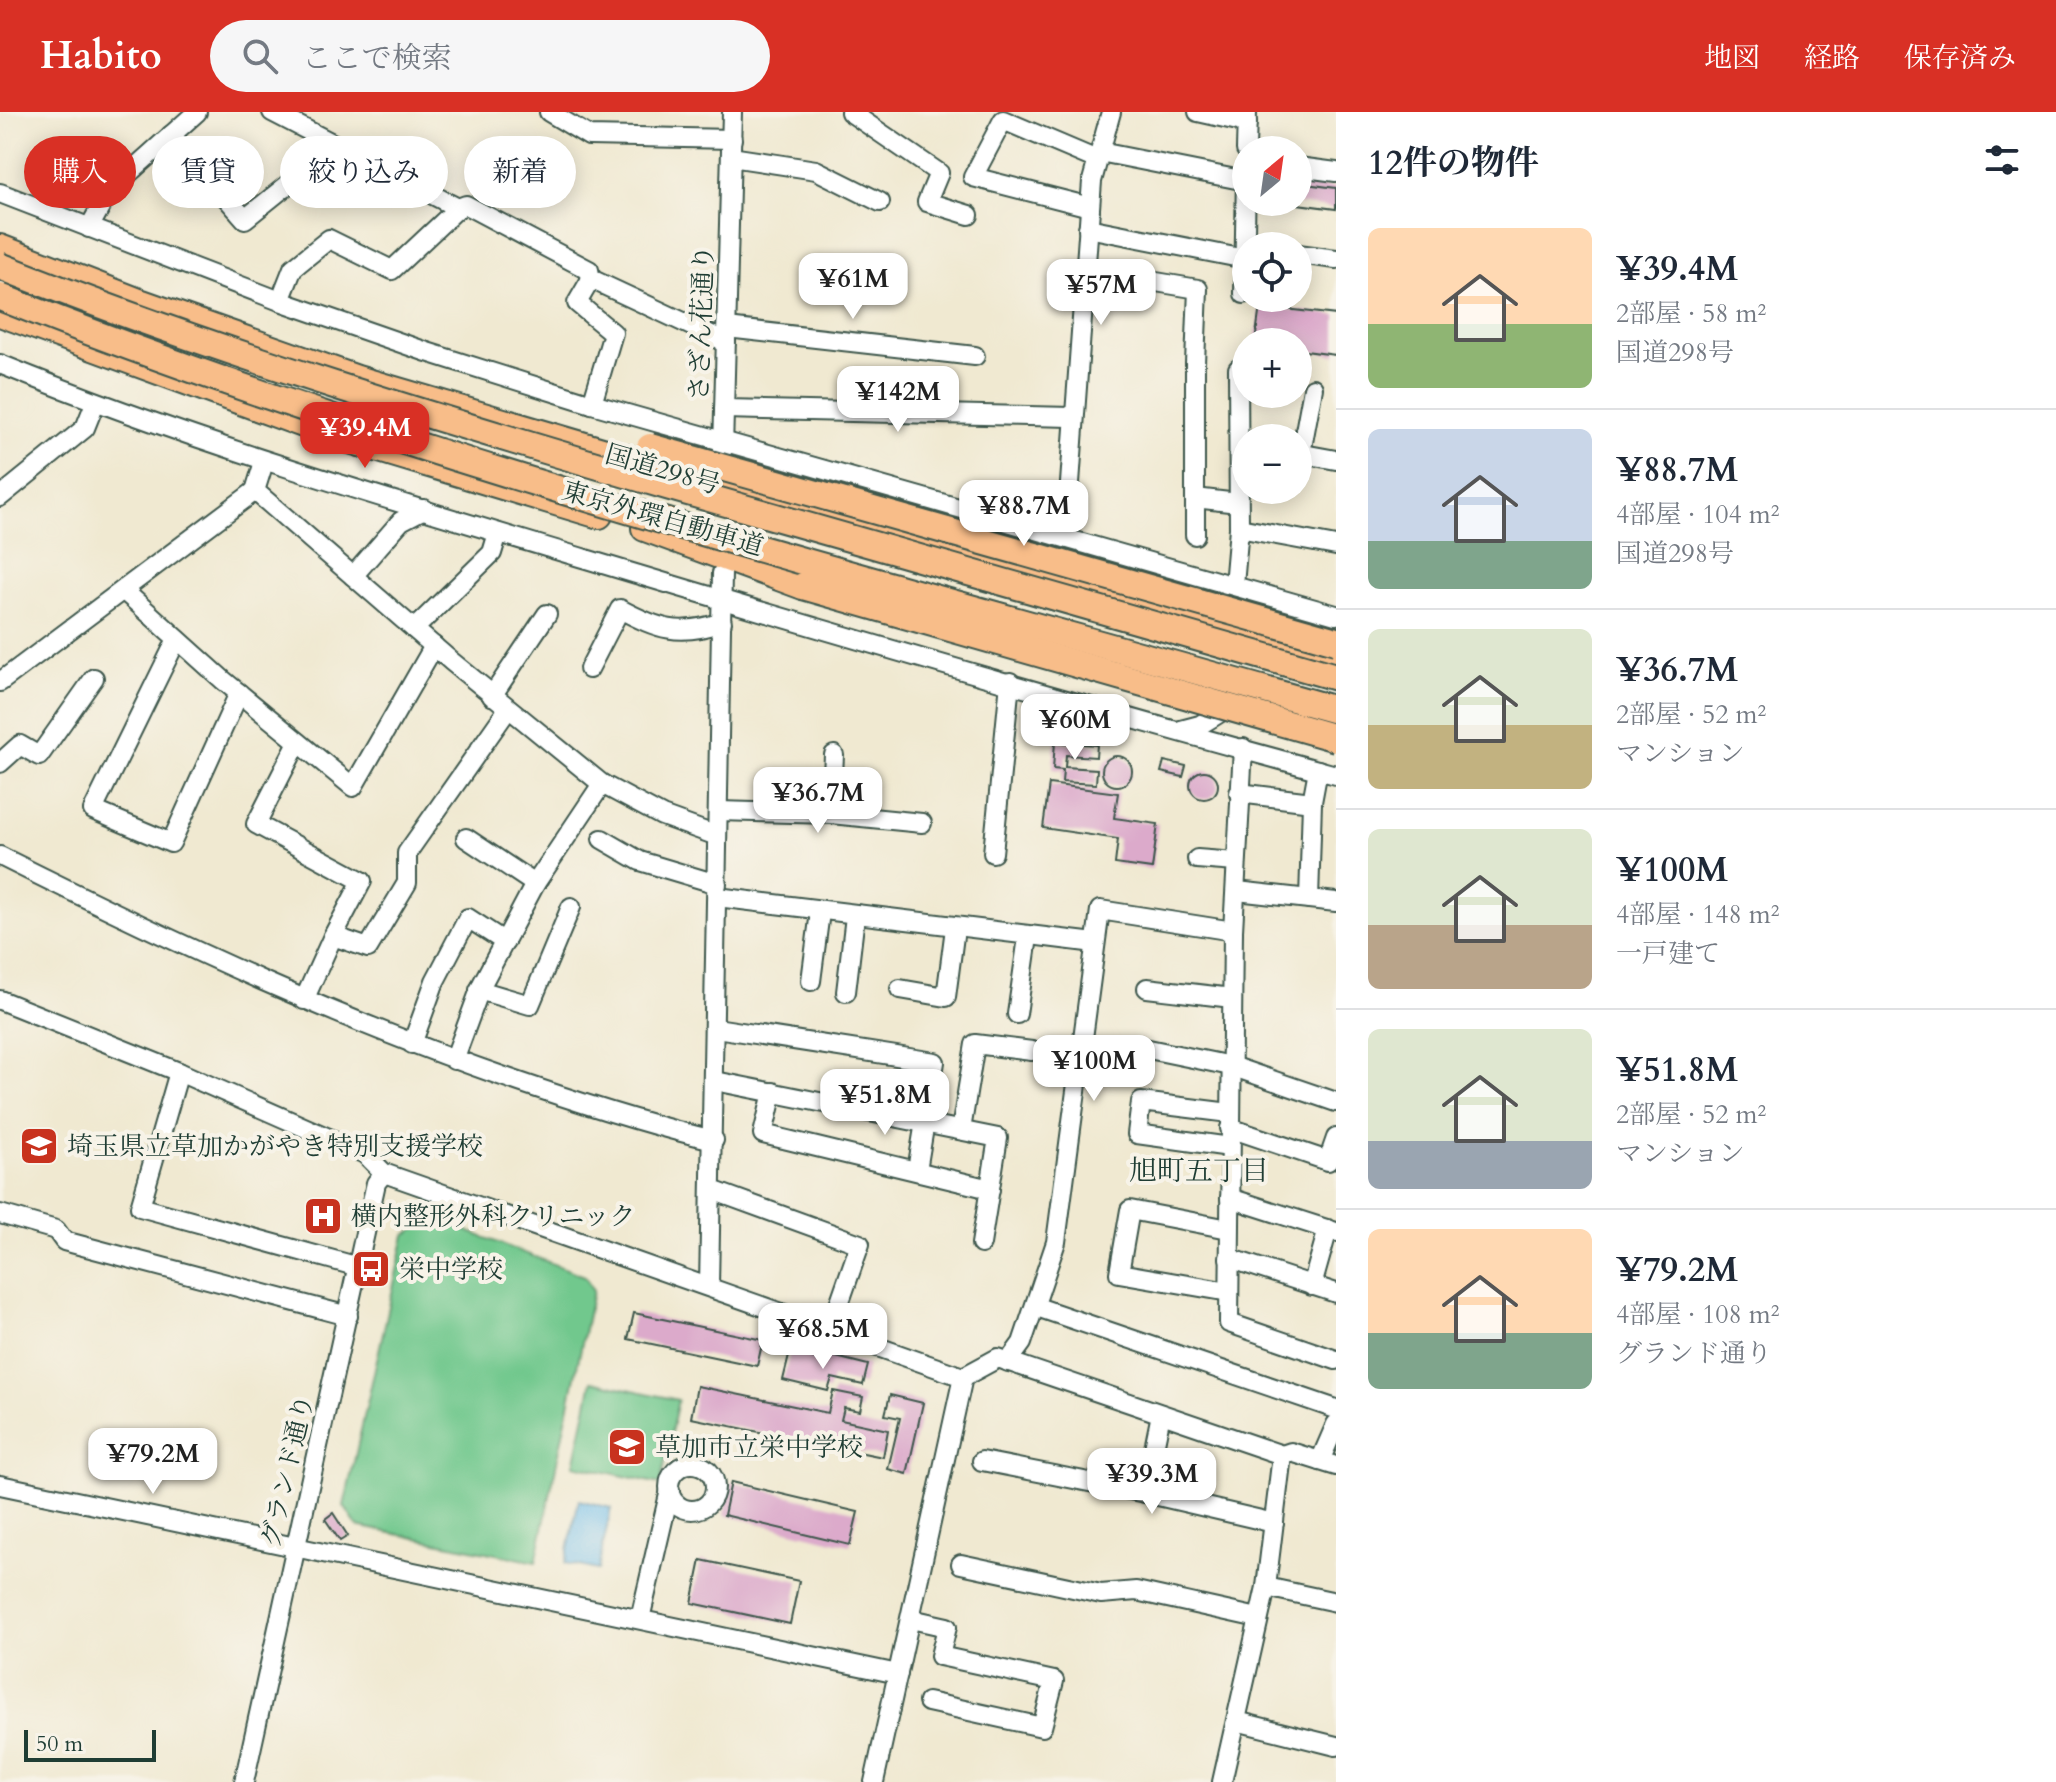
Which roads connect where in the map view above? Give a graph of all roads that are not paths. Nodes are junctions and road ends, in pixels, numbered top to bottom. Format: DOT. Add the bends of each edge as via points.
graph roads {
  1 [pos="197,112"];
  2 [pos="272,112"];
  3 [pos="549,112"];
  4 [pos="732,112"];
  5 [pos="1111,112"];
  6 [pos="1198,112"];
  7 [pos="856,113"];
  8 [pos="1247,117"];
  9 [pos="171,135"];
  10 [pos="319,136"];
  11 [pos="732,148"];
  12 [pos="1099,156"];
  13 [pos="1312,169"];
  14 [pos="1336,172"];
  15 [pos="1232,179"];
  16 [pos="280,191"];
  17 [pos="0,193"];
  18 [pos="880,202"];
  19 [pos="448,203"];
  20 [pos="1090,207"];
  21 [pos="458,208"];
  22 [pos="969,215"];
  23 [pos="89,228"];
  24 [pos="1088,228"];
  25 [pos="0,235"];
  26 [pos="0,248"];
  27 [pos="1232,249"];
  28 [pos="1312,256"];
  29 [pos="1336,259"];
  30 [pos="0,266"];
  31 [pos="1084,270"];
  32 [pos="591,279"];
  33 [pos="0,297"];
  34 [pos="280,301"];
  35 [pos="0,313"];
  36 [pos="0,324"];
  37 [pos="726,335"];
  38 [pos="975,356"];
  39 [pos="0,364"];
  40 [pos="357,379"];
  41 [pos="1313,388"];
  42 [pos="95,403"];
  43 [pos="592,404"];
  44 [pos="724,409"];
  45 [pos="464,411"];
  46 [pos="1072,417"];
  47 [pos="1305,424"];
  48 [pos="336,436"];
  49 [pos="723,449"];
  50 [pos="1312,455"];
  51 [pos="1336,460"];
  52 [pos="264,462"];
  53 [pos="255,491"];
  54 [pos="0,497"];
  55 [pos="1195,498"];
  56 [pos="1232,502"];
  57 [pos="1238,504"];
  58 [pos="424,509"];
  59 [pos="645,528"];
  60 [pos="1239,528"];
  61 [pos="498,533"];
  62 [pos="1195,535"];
  63 [pos="1066,538"];
  64 [pos="1336,538"];
  65 [pos="1336,546"];
  66 [pos="722,573"];
  67 [pos="353,576"];
  68 [pos="1234,585"];
  69 [pos="123,590"];
  70 [pos="722,600"];
  71 [pos="1288,602"];
  72 [pos="547,614"];
  73 [pos="1336,615"];
  74 [pos="722,622"];
  75 [pos="414,629"];
  76 [pos="177,639"];
  77 [pos="434,646"];
  78 [pos="1330,652"];
  79 [pos="589,669"];
  80 [pos="1336,677"];
  81 [pos="94,678"];
  82 [pos="0,682"];
  83 [pos="1010,682"];
  84 [pos="239,693"];
  85 [pos="492,696"];
  86 [pos="1243,697"];
  87 [pos="508,709"];
  88 [pos="1336,710"];
  89 [pos="1336,724"];
  90 [pos="1181,730"];
  91 [pos="1336,738"];
  92 [pos="298,742"];
  93 [pos="1243,748"];
  94 [pos="834,755"];
  95 [pos="0,763"];
  96 [pos="1327,772"];
  97 [pos="602,784"];
  98 [pos="1239,793"];
  99 [pos="1312,802"];
  100 [pos="718,811"];
  101 [pos="831,814"];
  102 [pos="922,823"];
  103 [pos="717,836"];
  104 [pos="466,838"];
  105 [pos="602,839"];
  106 [pos="993,853"];
  107 [pos="0,856"];
  108 [pos="1197,859"];
  109 [pos="1236,862"];
  110 [pos="535,884"];
  111 [pos="717,890"];
  112 [pos="1237,891"];
  113 [pos="1309,899"];
  114 [pos="1336,902"];
  115 [pos="571,907"];
  116 [pos="820,912"];
  117 [pos="855,916"];
  118 [pos="955,928"];
  119 [pos="1233,931"];
  120 [pos="333,936"];
  121 [pos="1028,937"];
  122 [pos="505,942"];
  123 [pos="1095,943"];
  124 [pos="811,981"];
  125 [pos="1147,988"];
  126 [pos="900,989"];
  127 [pos="479,990"];
  128 [pos="846,992"];
  129 [pos="1232,998"];
  130 [pos="0,1000"];
  131 [pos="304,1000"];
  132 [pos="1017,1014"];
  133 [pos="716,1028"];
  134 [pos="412,1044"];
  135 [pos="1139,1047"];
  136 [pos="1032,1051"];
  137 [pos="454,1060"];
  138 [pos="1231,1066"];
  139 [pos="179,1072"];
  140 [pos="715,1081"];
  141 [pos="773,1092"];
  142 [pos="1336,1102"];
  143 [pos="926,1123"];
  144 [pos="1230,1129"];
  145 [pos="961,1130"];
  146 [pos="1336,1138"];
  147 [pos="714,1140"];
  148 [pos="917,1170"];
  149 [pos="384,1173"];
  150 [pos="990,1189"];
  151 [pos="712,1190"];
  152 [pos="1230,1198"];
  153 [pos="0,1214"];
  154 [pos="1229,1229"];
  155 [pos="1332,1230"];
  156 [pos="981,1244"];
  157 [pos="1229,1258"];
  158 [pos="359,1267"];
  159 [pos="709,1286"];
  160 [pos="1312,1286"];
  161 [pos="1229,1292"];
  162 [pos="1336,1293"];
  163 [pos="1037,1307"];
  164 [pos="348,1316"];
  165 [pos="830,1330"];
  166 [pos="1003,1360"];
  167 [pos="1336,1360"];
  168 [pos="963,1377"];
  169 [pos="1336,1409"];
  170 [pos="1161,1414"];
  171 [pos="1336,1424"];
  172 [pos="1282,1455"];
  173 [pos="982,1461"];
  174 [pos="1328,1464"];
  175 [pos="672,1484"];
  176 [pos="0,1485"];
  177 [pos="1145,1493"];
  178 [pos="1274,1523"];
  179 [pos="297,1548"];
  180 [pos="961,1564"];
  181 [pos="1266,1587"];
  182 [pos="1336,1602"];
  183 [pos="1258,1618"];
  184 [pos="640,1619"];
  185 [pos="911,1619"];
  186 [pos="898,1674"];
  187 [pos="928,1702"];
  188 [pos="1236,1721"];
  189 [pos="1336,1746"];
  190 [pos="244,1782"];
  191 [pos="874,1782"];
  192 [pos="1222,1782"];
  1 -- 9 [label="street"];
  2 -- 10 [label="street"];
  3 -- 11 [label="street" via="589,136"];
  4 -- 11 [label="street, さざん花通り"];
  5 -- 12 [label="street"];
  6 -- 8 [label="street"];
  7 -- 22 [label="street" via="939,173 927,202"];
  9 -- 16 [label="street" via="245,219"];
  9 -- 23 [label="street" via="110,190"];
  11 -- 18 [label="street" via="816,170"];
  11 -- 37 [label="street, さざん花通り"];
  12 -- 15 [label="street"];
  12 -- 20 [label="street"];
  12 -- 20 [label="street" via="1003,120 973,177"];
  13 -- 14 [label="street"];
  17 -- 23 [label="street"];
  19 -- 21 [label="street"];
  20 -- 24 [label="street"];
  21 -- 32 [label="street" via="466,205 589,270"];
  21 -- 34 [label="street" via="392,270 329,239 293,268"];
  23 -- 34 [label="street"];
  24 -- 27 [label="street"];
  24 -- 31 [label="street"];
  25 -- 40 [label="highway"];
  26 -- 40 [label="highway, 国道298号"];
  28 -- 29 [label="street"];
  30 -- 80 [label="highway, 東京外環自動車道, bridge" via="200,342 358,393 976,578"];
  31 -- 46 [label="street"];
  31 -- 55 [label="street" via="1198,289"];
  32 -- 37 [label="street"];
  32 -- 43 [label="street" via="577,303 613,333"];
  33 -- 88 [label="highway, 東京外環自動車道, bridge" via="199,373 516,475"];
  34 -- 43 [label="street"];
  35 -- 48 [label="highway"];
  36 -- 48 [label="highway" via="204,400"];
  37 -- 38 [label="street"];
  37 -- 44 [label="street, さざん花通り"];
  39 -- 42 [label="street"];
  40 -- 45 [label="highway, 国道298号"];
  41 -- 47 [label="street"];
  42 -- 52 [label="street"];
  42 -- 54 [label="street" via="85,428"];
  43 -- 49 [label="street"];
  44 -- 46 [label="street"];
  44 -- 49 [label="street, さざん花通り"];
  45 -- 78 [label="highway, 国道298号" via="946,552"];
  45 -- 78 [label="highway, bridge" via="650,447"];
  46 -- 63 [label="street"];
  48 -- 59 [label="highway"];
  49 -- 63 [label="street"];
  50 -- 51 [label="street"];
  52 -- 53 [label="street"];
  52 -- 58 [label="street"];
  53 -- 67 [label="street"];
  53 -- 69 [label="street"];
  55 -- 56 [label="street"];
  55 -- 62 [label="street"];
  57 -- 60 [label="street"];
  58 -- 61 [label="street"];
  58 -- 67 [label="street" via="401,521"];
  59 -- 86 [label="highway"];
  59 -- 91 [label="highway, bridge" via="803,586"];
  60 -- 65 [label="street"];
  60 -- 68 [label="street"];
  61 -- 70 [label="street"];
  61 -- 75 [label="street" via="492,553"];
  63 -- 68 [label="street"];
  64 -- 65 [label="street"];
  66 -- 70 [label="street"];
  67 -- 75 [label="street"];
  68 -- 71 [label="street"];
  69 -- 76 [label="street"];
  69 -- 82 [label="street"];
  70 -- 74 [label="street"];
  70 -- 83 [label="street"];
  71 -- 73 [label="street"];
  71 -- 78 [label="street"];
  72 -- 85 [label="street"];
  74 -- 79 [label="street" via="699,631 658,629 620,609"];
  74 -- 100 [label="street"];
  75 -- 77 [label="street"];
  76 -- 84 [label="street"];
  76 -- 84 [label="street" via="93,810 171,843"];
  77 -- 85 [label="street"];
  77 -- 92 [label="street" via="353,787"];
  81 -- 95 [label="street" via="39,756 20,745"];
  83 -- 90 [label="street"];
  83 -- 106 [label="street"];
  84 -- 92 [label="street"];
  85 -- 87 [label="street"];
  86 -- 89 [label="highway"];
  86 -- 90 [label="street" via="1200,725"];
  87 -- 97 [label="street"];
  87 -- 120 [label="street" via="407,853 407,883 368,948"];
  90 -- 93 [label="street"];
  92 -- 120 [label="street" via="256,824 362,881"];
  93 -- 96 [label="street"];
  93 -- 98 [label="street"];
  94 -- 101 [label="street"];
  96 -- 99 [label="street"];
  97 -- 103 [label="street" via="662,816"];
  97 -- 110 [label="street"];
  98 -- 99 [label="street"];
  98 -- 109 [label="street"];
  99 -- 113 [label="street"];
  100 -- 101 [label="street"];
  100 -- 103 [label="street"];
  101 -- 102 [label="street"];
  103 -- 111 [label="street"];
  104 -- 110 [label="street"];
  105 -- 111 [label="street" via="640,861"];
  107 -- 131 [label="street"];
  108 -- 109 [label="street"];
  109 -- 112 [label="street"];
  110 -- 122 [label="street"];
  111 -- 116 [label="street"];
  111 -- 133 [label="street"];
  112 -- 113 [label="street"];
  112 -- 119 [label="street"];
  113 -- 114 [label="street"];
  115 -- 127 [label="street" via="530,1005"];
  116 -- 117 [label="street"];
  116 -- 124 [label="street"];
  117 -- 118 [label="street"];
  117 -- 128 [label="street"];
  118 -- 121 [label="street"];
  118 -- 126 [label="street" via="946,997"];
  119 -- 123 [label="street" via="1100,910"];
  119 -- 129 [label="street"];
  120 -- 131 [label="street"];
  121 -- 123 [label="street"];
  121 -- 132 [label="street"];
  122 -- 127 [label="street"];
  122 -- 134 [label="street" via="468,918 435,981"];
  123 -- 163 [label="street" via="1056,1242"];
  125 -- 129 [label="street"];
  127 -- 137 [label="street"];
  129 -- 138 [label="street"];
  130 -- 139 [label="street"];
  131 -- 134 [label="street"];
  133 -- 140 [label="street"];
  133 -- 143 [label="street" via="935,1062"];
  134 -- 137 [label="street"];
  135 -- 138 [label="street"];
  136 -- 145 [label="street" via="975,1044"];
  137 -- 147 [label="street" via="653,1127"];
  138 -- 142 [label="street"];
  138 -- 144 [label="street"];
  139 -- 149 [label="street" via="365,1154"];
  139 -- 158 [label="street" via="140,1207"];
  140 -- 141 [label="street"];
  140 -- 147 [label="street"];
  141 -- 143 [label="street"];
  141 -- 148 [label="street" via="763,1134"];
  143 -- 145 [label="street"];
  143 -- 148 [label="street"];
  144 -- 146 [label="street" via="1328,1161"];
  144 -- 152 [label="street"];
  145 -- 150 [label="street" via="998,1138"];
  147 -- 151 [label="street"];
  148 -- 150 [label="street"];
  149 -- 158 [label="street, グランド通り" via="376,1183"];
  149 -- 159 [label="street"];
  150 -- 156 [label="street"];
  151 -- 159 [label="street"];
  151 -- 165 [label="street" via="860,1244"];
  152 -- 154 [label="street"];
  152 -- 155 [label="street"];
  153 -- 164 [label="street" via="56,1230 64,1241"];
  154 -- 157 [label="street"];
  154 -- 161 [label="street" via="1130,1210 1119,1273"];
  155 -- 160 [label="street"];
  157 -- 160 [label="street"];
  157 -- 161 [label="street"];
  158 -- 164 [label="street, グランド通り"];
  159 -- 165 [label="street"];
  160 -- 162 [label="street"];
  161 -- 167 [label="street" via="1229,1323"];
  163 -- 166 [label="street" via="1022,1343"];
  163 -- 169 [label="street"];
  164 -- 179 [label="street, グランド通り"];
  165 -- 168 [label="street"];
  166 -- 168 [label="street"];
  166 -- 170 [label="street"];
  168 -- 185 [label="street"];
  170 -- 172 [label="street"];
  170 -- 177 [label="street"];
  171 -- 174 [label="street"];
  172 -- 174 [label="street" via="1291,1452"];
  172 -- 178 [label="street"];
  173 -- 177 [label="street"];
  175 -- 184 [label="street"];
  176 -- 179 [label="street"];
  177 -- 178 [label="street"];
  178 -- 181 [label="street"];
  179 -- 184 [label="street"];
  179 -- 190 [label="street, グランド通り"];
  180 -- 183 [label="street" via="1101,1594 1136,1591"];
  181 -- 182 [label="street"];
  181 -- 183 [label="street"];
  183 -- 188 [label="street"];
  184 -- 186 [label="street"];
  185 -- 186 [label="street"];
  185 -- 187 [label="street" via="947,1627 940,1656 1054,1681 1042,1727"];
  186 -- 191 [label="street"];
  188 -- 189 [label="street"];
  188 -- 192 [label="street"];
}
